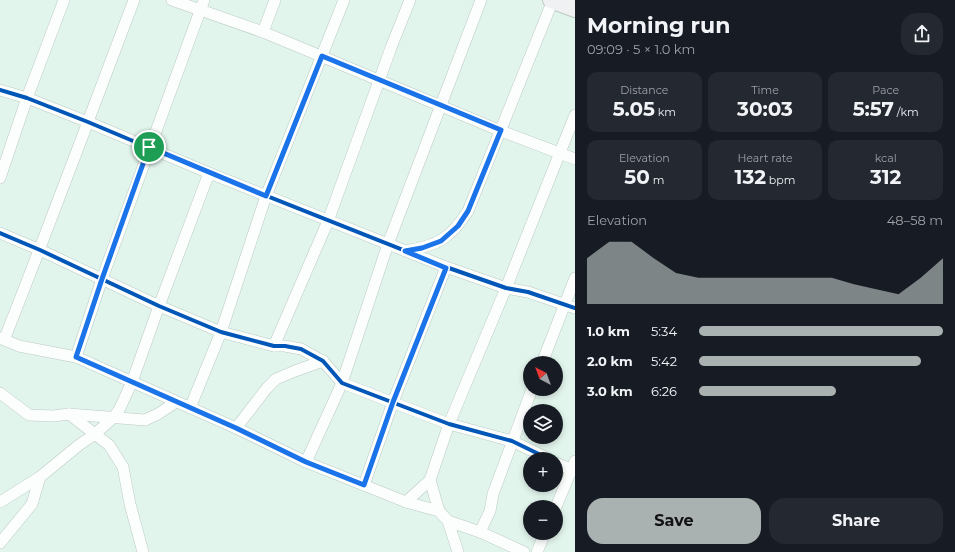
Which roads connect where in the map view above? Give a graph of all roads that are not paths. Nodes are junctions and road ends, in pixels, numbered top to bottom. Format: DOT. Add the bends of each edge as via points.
graph roads {
  1 [pos="64,0"];
  2 [pos="134,0"];
  3 [pos="172,0"];
  4 [pos="275,0"];
  5 [pos="344,0"];
  6 [pos="410,0"];
  7 [pos="481,0"];
  8 [pos="552,0"];
  9 [pos="202,5"];
  10 [pos="575,9"];
  11 [pos="263,32"];
  12 [pos="322,56"];
  13 [pos="380,80"];
  14 [pos="0,90"];
  15 [pos="27,98"];
  16 [pos="441,105"];
  17 [pos="575,116"];
  18 [pos="88,122"];
  19 [pos="501,130"];
  20 [pos="149,147"];
  21 [pos="560,153"];
  22 [pos="575,159"];
  23 [pos="209,173"];
  24 [pos="0,178"];
  25 [pos="266,196"];
  26 [pos="328,221"];
  27 [pos="0,233"];
  28 [pos="388,244"];
  29 [pos="40,250"];
  30 [pos="405,251"];
  31 [pos="446,268"];
  32 [pos="575,278"];
  33 [pos="102,279"];
  34 [pos="506,288"];
  35 [pos="564,304"];
  36 [pos="159,306"];
  37 [pos="575,308"];
  38 [pos="221,332"];
  39 [pos="2,339"];
  40 [pos="274,346"];
  41 [pos="545,356"];
  42 [pos="76,357"];
  43 [pos="323,361"];
  44 [pos="132,382"];
  45 [pos="342,383"];
  46 [pos="0,393"];
  47 [pos="529,396"];
  48 [pos="176,402"];
  49 [pos="393,402"];
  50 [pos="190,408"];
  51 [pos="69,414"];
  52 [pos="114,417"];
  53 [pos="449,424"];
  54 [pos="236,428"];
  55 [pos="95,434"];
  56 [pos="512,441"];
  57 [pos="535,452"];
  58 [pos="306,462"];
  59 [pos="563,464"];
  60 [pos="574,468"];
  61 [pos="40,477"];
  62 [pos="430,480"];
  63 [pos="364,485"];
  64 [pos="559,500"];
  65 [pos="0,502"];
  66 [pos="406,502"];
  67 [pos="439,511"];
  68 [pos="448,521"];
  69 [pos="5,531"];
  70 [pos="480,532"];
  71 [pos="542,540"];
  72 [pos="0,543"];
  73 [pos="143,552"];
  74 [pos="458,552"];
  75 [pos="524,552"];
  76 [pos="537,552"];
  1 -- 15 [label="street"];
  2 -- 18 [label="street"];
  3 -- 9 [label="street"];
  4 -- 11 [label="street"];
  5 -- 12 [label="street"];
  6 -- 13 [label="street"];
  7 -- 16 [label="street"];
  8 -- 10 [label="street"];
  8 -- 19 [label="street"];
  9 -- 11 [label="street"];
  9 -- 20 [label="street"];
  11 -- 12 [label="street"];
  12 -- 13 [label="street"];
  12 -- 25 [label="street"];
  13 -- 16 [label="street"];
  13 -- 26 [label="street"];
  14 -- 15 [label="street"];
  15 -- 18 [label="street"];
  15 -- 24 [label="street"];
  16 -- 19 [label="street"];
  16 -- 28 [label="street"];
  17 -- 21 [label="street"];
  18 -- 20 [label="street"];
  18 -- 29 [label="street"];
  19 -- 21 [label="street"];
  19 -- 30 [label="street" via="468,211 458,226 441,241"];
  20 -- 23 [label="street"];
  20 -- 33 [label="street"];
  21 -- 22 [label="street"];
  21 -- 34 [label="street"];
  23 -- 25 [label="street"];
  23 -- 36 [label="street"];
  25 -- 26 [label="street"];
  25 -- 38 [label="street"];
  26 -- 28 [label="street"];
  26 -- 40 [label="street"];
  27 -- 29 [label="street"];
  28 -- 30 [label="street"];
  28 -- 45 [label="street"];
  29 -- 33 [label="street"];
  29 -- 39 [label="street"];
  30 -- 31 [label="street"];
  31 -- 34 [label="street"];
  31 -- 49 [label="street"];
  32 -- 35 [label="street"];
  33 -- 36 [label="street"];
  33 -- 42 [label="street"];
  34 -- 35 [label="street"];
  34 -- 53 [label="street"];
  35 -- 37 [label="street"];
  35 -- 41 [label="street"];
  36 -- 38 [label="street"];
  36 -- 44 [label="street"];
  38 -- 40 [label="street"];
  38 -- 50 [label="street"];
  39 -- 42 [label="street" via="19,346"];
  40 -- 43 [label="street" via="301,349"];
  42 -- 44 [label="street"];
  43 -- 45 [label="street"];
  43 -- 54 [label="street" via="276,379"];
  44 -- 48 [label="street"];
  44 -- 52 [label="street"];
  45 -- 49 [label="street"];
  45 -- 58 [label="street"];
  46 -- 51 [label="street" via="29,415"];
  47 -- 56 [label="street"];
  48 -- 50 [label="street"];
  48 -- 52 [label="street" via="145,420"];
  49 -- 53 [label="street"];
  49 -- 63 [label="street"];
  50 -- 54 [label="street"];
  51 -- 52 [label="street"];
  51 -- 55 [label="street"];
  52 -- 55 [label="street"];
  53 -- 56 [label="street"];
  53 -- 62 [label="street"];
  54 -- 58 [label="street"];
  55 -- 61 [label="street"];
  55 -- 73 [label="street" via="109,445 123,467"];
  56 -- 57 [label="street"];
  56 -- 70 [label="street" via="493,494 490,512"];
  58 -- 63 [label="street"];
  59 -- 60 [label="street"];
  60 -- 64 [label="street"];
  61 -- 65 [label="street"];
  61 -- 69 [label="street" via="32,504"];
  62 -- 66 [label="street"];
  62 -- 67 [label="street"];
  63 -- 66 [label="street"];
  66 -- 67 [label="street"];
  67 -- 68 [label="street"];
  68 -- 70 [label="street"];
  68 -- 74 [label="street"];
  69 -- 72 [label="street"];
  70 -- 75 [label="street"];
  71 -- 76 [label="street"];
}
